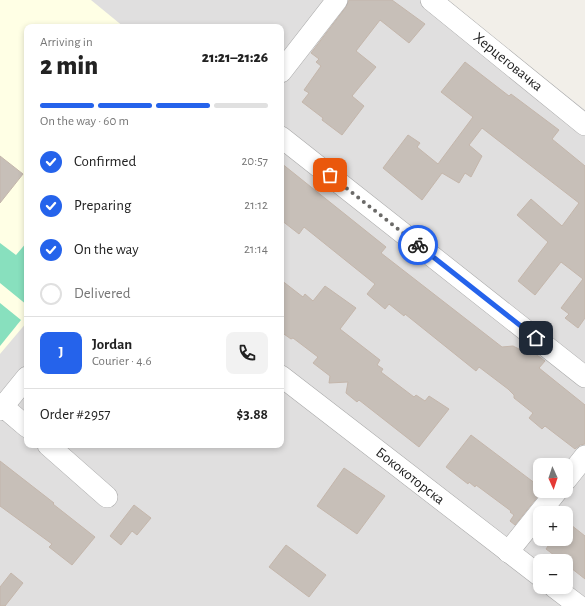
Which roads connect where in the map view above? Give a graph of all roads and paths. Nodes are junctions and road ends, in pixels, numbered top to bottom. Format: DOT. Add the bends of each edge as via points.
graph roads {
  1 [pos="337,0"];
  2 [pos="431,0"];
  3 [pos="284,68"];
  4 [pos="585,125"];
  5 [pos="284,139"];
  6 [pos="585,377"];
  7 [pos="284,378"];
  8 [pos="24,380"];
  9 [pos="1,407"];
  10 [pos="24,425"];
  11 [pos="51,448"];
  12 [pos="585,456"];
  13 [pos="573,471"];
  14 [pos="107,497"];
  15 [pos="551,498"];
  16 [pos="508,552"];
  17 [pos="533,571"];
  18 [pos="563,594"];
  19 [pos="579,606"];
  1 -- 3 [label="street"];
  2 -- 4 [label="street, Херцеговачка"];
  5 -- 6 [label="street"];
  7 -- 16 [label="street, Бококоторска"];
  8 -- 9 [label="street"];
  9 -- 10 [label="street"];
  11 -- 14 [label="street"];
  12 -- 13 [label="street"];
  15 -- 16 [label="street"];
  16 -- 17 [label="street, Бококоторска"];
  18 -- 19 [label="street"];
}
